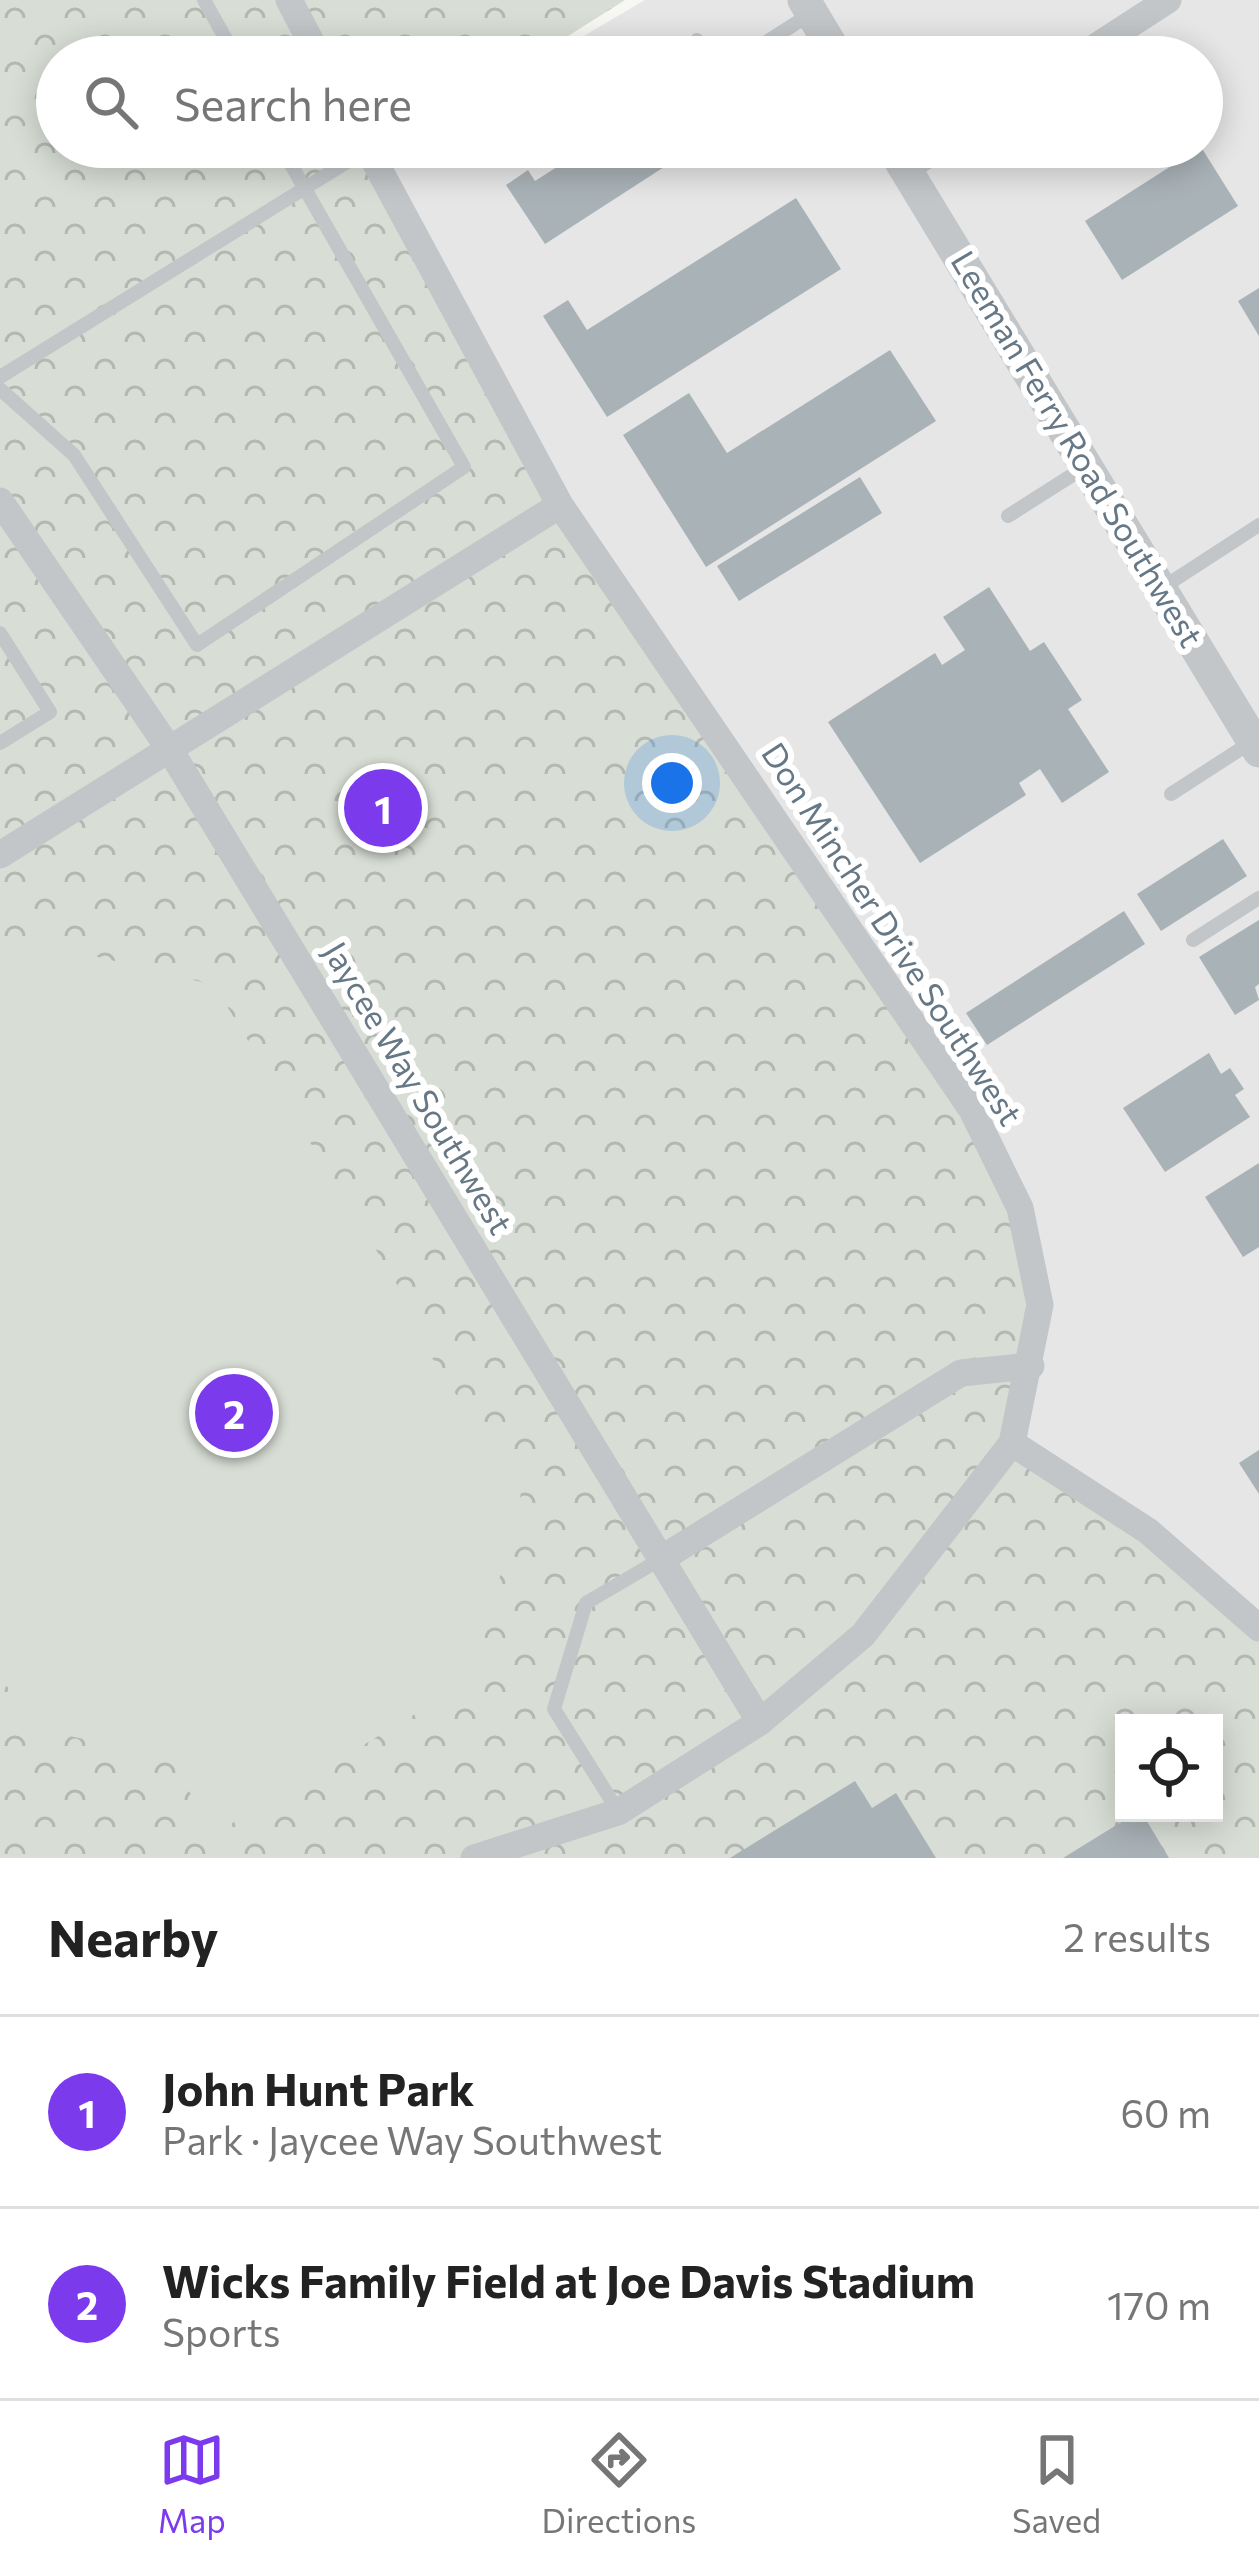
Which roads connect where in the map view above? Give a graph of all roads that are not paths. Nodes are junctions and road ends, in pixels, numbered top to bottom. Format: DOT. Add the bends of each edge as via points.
graph roads {
  1 [pos="204,0"];
  2 [pos="290,0"];
  3 [pos="1168,0"];
  4 [pos="808,7"];
  5 [pos="224,36"];
  6 [pos="309,36"];
  7 [pos="770,36"];
  8 [pos="825,36"];
  9 [pos="1112,36"];
  10 [pos="292,168"];
  11 [pos="335,168"];
  12 [pos="378,168"];
  13 [pos="905,168"];
  14 [pos="302,189"];
  15 [pos="0,377"];
  16 [pos="0,388"];
  17 [pos="1088,466"];
  18 [pos="0,501"];
  19 [pos="560,506"];
  20 [pos="1008,516"];
  21 [pos="1259,525"];
  22 [pos="1162,588"];
  23 [pos="0,633"];
  24 [pos="0,742"];
  25 [pos="1256,746"];
  26 [pos="170,750"];
  27 [pos="1171,794"];
  28 [pos="0,855"];
  29 [pos="1259,898"];
  30 [pos="1193,940"];
  31 [pos="1031,1366"];
  32 [pos="1012,1443"];
  33 [pos="661,1558"];
  34 [pos="1259,1628"];
  35 [pos="760,1722"];
  36 [pos="618,1812"];
  37 [pos="474,1858"];
  1 -- 5 [label="lane"];
  2 -- 6 [label="street"];
  3 -- 9 [label="street"];
  4 -- 7 [label="lane"];
  4 -- 8 [label="street"];
  10 -- 14 [label="lane"];
  11 -- 14 [label="lane"];
  12 -- 19 [label="street, Don Mincher Drive Southwest"];
  13 -- 17 [label="street, Leeman Ferry Road Southwest"];
  14 -- 15 [label="lane"];
  14 -- 16 [label="lane" via="464,467 197,645 74,455"];
  17 -- 20 [label="lane"];
  17 -- 22 [label="street, Leeman Ferry Road Southwest"];
  18 -- 26 [label="street, Jaycee Way Southwest"];
  19 -- 26 [label="street"];
  19 -- 31 [label="street, Don Mincher Drive Southwest" via="972,1110 1020,1208 1040,1305"];
  21 -- 22 [label="lane"];
  22 -- 25 [label="street, Leeman Ferry Road Southwest"];
  23 -- 24 [label="lane" via="50,712"];
  25 -- 27 [label="lane"];
  26 -- 28 [label="street"];
  26 -- 33 [label="street, Jaycee Way Southwest"];
  29 -- 30 [label="lane"];
  31 -- 32 [label="street, Don Mincher Drive Southwest"];
  31 -- 33 [label="street" via="961,1373"];
  32 -- 34 [label="street" via="1148,1531"];
  32 -- 35 [label="street, Don Mincher Drive Southwest" via="863,1634"];
  33 -- 35 [label="street, Jaycee Way Southwest"];
  33 -- 36 [label="lane" via="586,1603 554,1709"];
  35 -- 36 [label="street, Don Mincher Drive Southwest"];
  36 -- 37 [label="street, Don Mincher Drive Southwest"];
}
